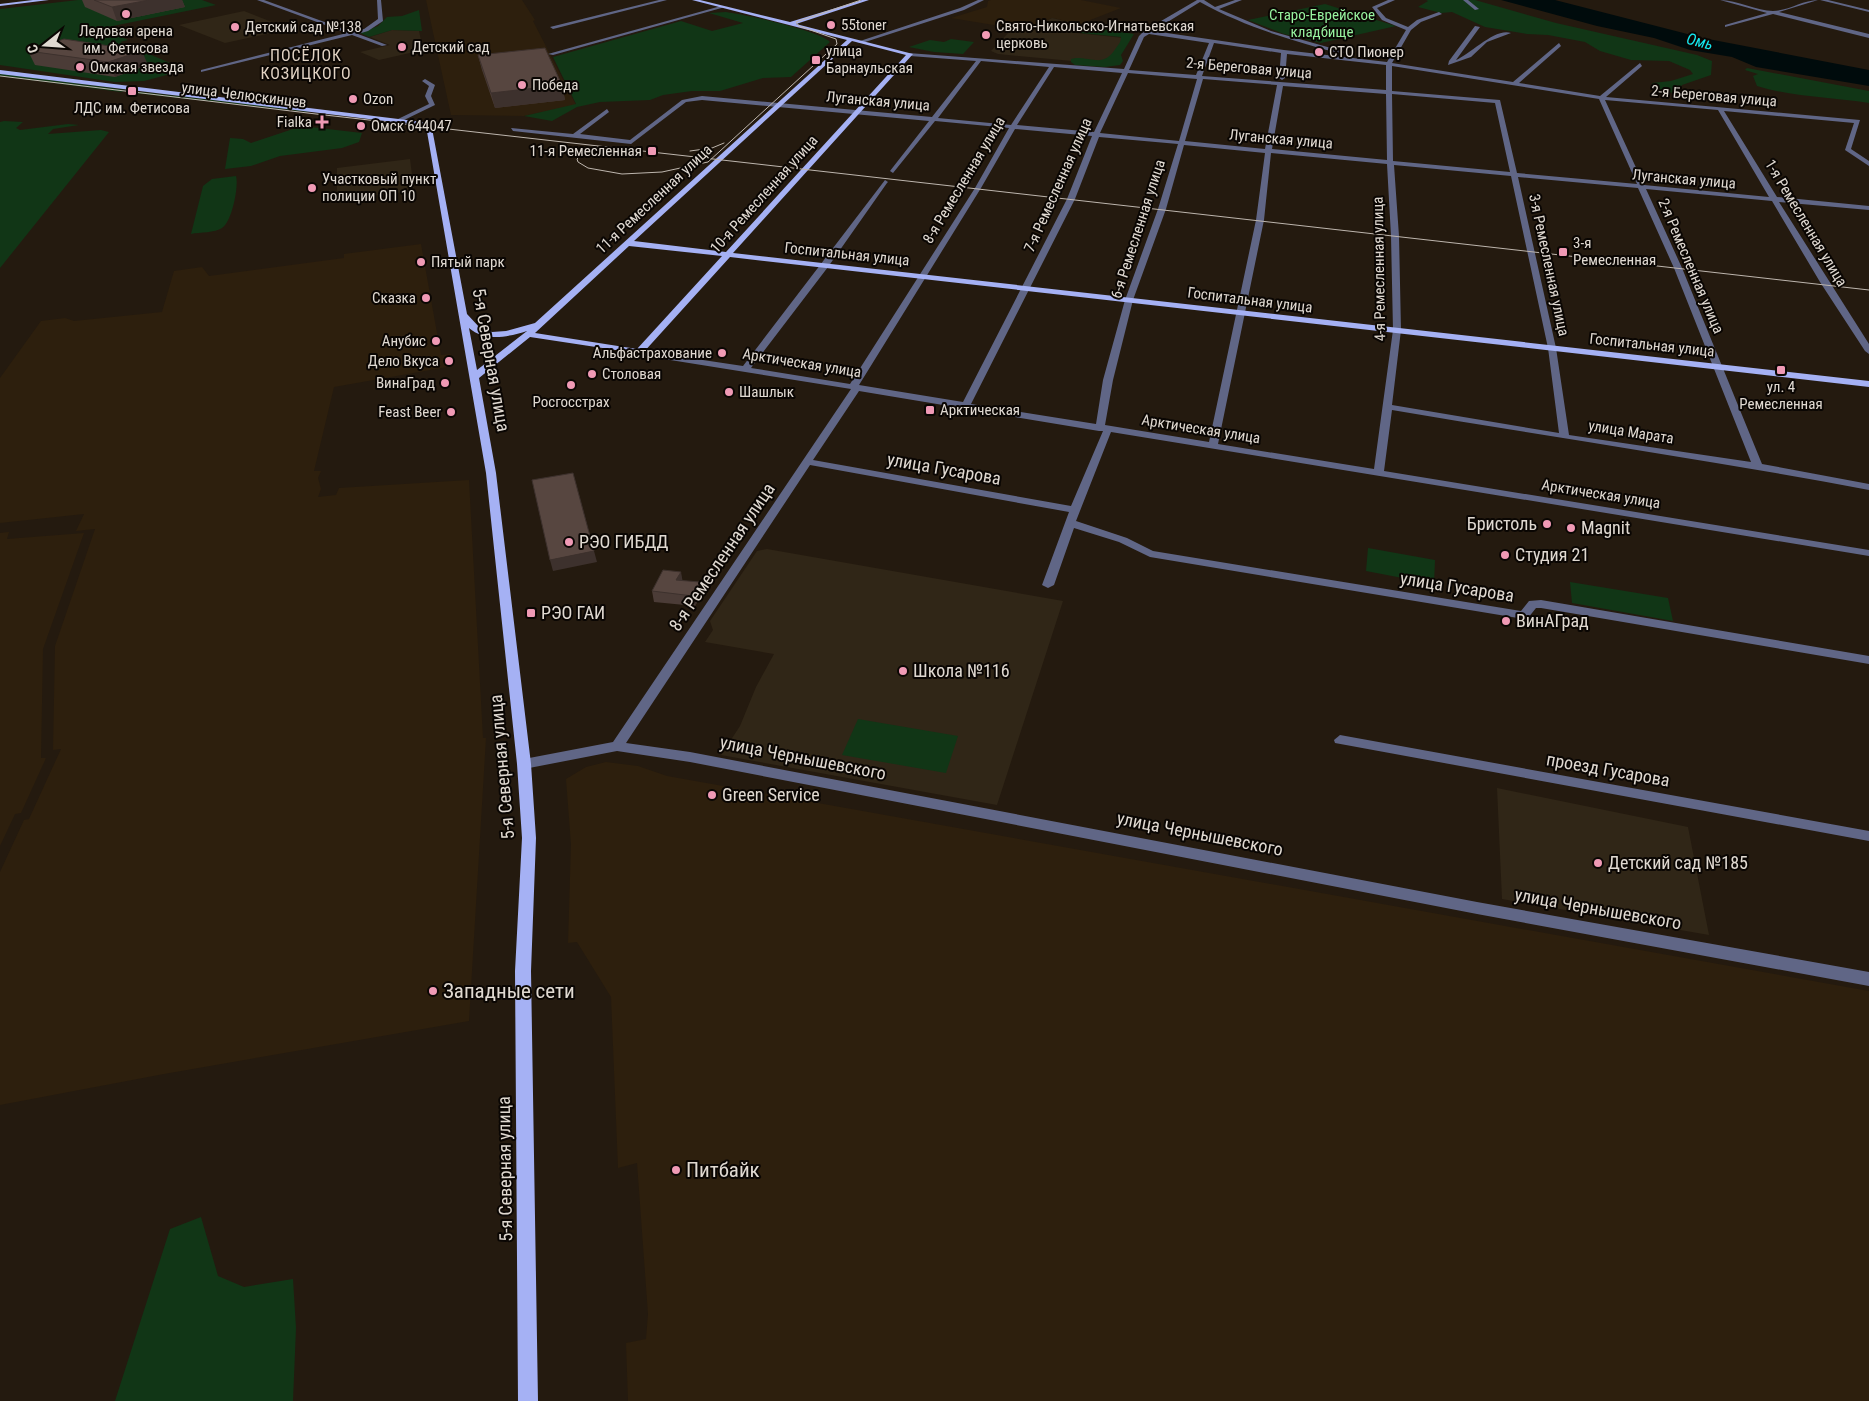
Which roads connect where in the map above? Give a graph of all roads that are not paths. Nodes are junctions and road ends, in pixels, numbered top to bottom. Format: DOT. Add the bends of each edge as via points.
graph roads {
  1 [pos="47,0"];
  2 [pos="259,0"];
  3 [pos="378,0"];
  4 [pos="665,0"];
  5 [pos="694,0"];
  6 [pos="852,0"];
  7 [pos="867,0"];
  8 [pos="981,0"];
  9 [pos="1200,0"];
  10 [pos="1240,0"];
  11 [pos="1393,0"];
  12 [pos="1464,0"];
  13 [pos="1722,0"];
  14 [pos="1816,0"];
  15 [pos="1822,0"];
  16 [pos="0,5"];
  17 [pos="723,5"];
  18 [pos="1216,8"];
  19 [pos="1477,9"];
  20 [pos="1869,11"];
  21 [pos="1775,13"];
  22 [pos="1439,14"];
  23 [pos="779,21"];
  24 [pos="790,24"];
  25 [pos="1727,26"];
  26 [pos="553,27"];
  27 [pos="1477,27"];
  28 [pos="1409,28"];
  29 [pos="1146,32"];
  30 [pos="1508,33"];
  31 [pos="354,35"];
  32 [pos="1869,36"];
  33 [pos="851,39"];
  34 [pos="860,42"];
  35 [pos="1212,42"];
  36 [pos="384,45"];
  37 [pos="1559,45"];
  38 [pos="1284,52"];
  39 [pos="550,54"];
  40 [pos="910,54"];
  41 [pos="980,59"];
  42 [pos="1389,64"];
  43 [pos="1450,64"];
  44 [pos="1053,65"];
  45 [pos="1640,65"];
  46 [pos="203,70"];
  47 [pos="1125,71"];
  48 [pos="0,72"];
  49 [pos="1443,72"];
  50 [pos="1199,76"];
  51 [pos="0,78"];
  52 [pos="425,81"];
  53 [pos="1281,81"];
  54 [pos="1514,84"];
  55 [pos="1389,92"];
  56 [pos="1601,98"];
  57 [pos="1498,101"];
  58 [pos="777,105"];
  59 [pos="1720,109"];
  60 [pos="322,111"];
  61 [pos="607,112"];
  62 [pos="858,112"];
  63 [pos="313,116"];
  64 [pos="934,119"];
  65 [pos="400,120"];
  66 [pos="1013,126"];
  67 [pos="513,129"];
  68 [pos="432,135"];
  69 [pos="1096,135"];
  70 [pos="574,136"];
  71 [pos="1182,142"];
  72 [pos="1268,151"];
  73 [pos="1390,162"];
  74 [pos="1869,164"];
  75 [pos="893,171"];
  76 [pos="1515,174"];
  77 [pos="885,182"];
  78 [pos="1643,188"];
  79 [pos="1776,199"];
  80 [pos="1869,208"];
  81 [pos="627,243"];
  82 [pos="727,255"];
  83 [pos="825,265"];
  84 [pos="923,277"];
  85 [pos="1025,289"];
  86 [pos="1130,300"];
  87 [pos="1241,313"];
  88 [pos="462,314"];
  89 [pos="544,319"];
  90 [pos="1397,330"];
  91 [pos="528,334"];
  92 [pos="1552,348"];
  93 [pos="1869,350"];
  94 [pos="638,352"];
  95 [pos="1719,367"];
  96 [pos="745,369"];
  97 [pos="474,377"];
  98 [pos="1869,384"];
  99 [pos="855,387"];
  100 [pos="966,405"];
  101 [pos="1388,407"];
  102 [pos="1103,428"];
  103 [pos="1564,436"];
  104 [pos="1213,446"];
  105 [pos="807,462"];
  106 [pos="1758,466"];
  107 [pos="1379,473"];
  108 [pos="1869,487"];
  109 [pos="1075,510"];
  110 [pos="1070,523"];
  111 [pos="1869,553"];
  112 [pos="1048,585"];
  113 [pos="1869,660"];
  114 [pos="1340,740"];
  115 [pos="617,746"];
  116 [pos="524,764"];
  117 [pos="1869,836"];
  118 [pos="1869,979"];
  119 [pos="528,1401"];
  1 -- 16 [label="main road"];
  2 -- 31 [label="street"];
  3 -- 31 [label="street" via="381,20"];
  4 -- 26 [label="street"];
  5 -- 17 [label="main road, 2-я Береговая улица"];
  6 -- 23 [label="main road"];
  7 -- 24 [label="main road"];
  8 -- 34 [label="street"];
  9 -- 18 [label="street"];
  9 -- 29 [label="street"];
  10 -- 18 [label="street"];
  11 -- 28 [label="street" via="1374,7 1376,12 1384,19"];
  12 -- 19 [label="street"];
  13 -- 21 [label="street"];
  14 -- 21 [label="street"];
  15 -- 20 [label="street"];
  17 -- 23 [label="main road, 2-я Береговая улица"];
  17 -- 39 [label="street"];
  18 -- 42 [label="street" via="1291,39"];
  21 -- 25 [label="street"];
  21 -- 32 [label="street"];
  22 -- 28 [label="street"];
  23 -- 24 [label="main road, 2-я Береговая улица"];
  24 -- 33 [label="main road, 2-я Береговая улица"];
  27 -- 43 [label="street"];
  28 -- 42 [label="street"];
  29 -- 35 [label="street"];
  29 -- 47 [label="street, 7-я Ремесленная улица"];
  30 -- 43 [label="street" via="1485,41 1469,56"];
  31 -- 36 [label="street"];
  31 -- 46 [label="street"];
  33 -- 34 [label="main road, 2-я Береговая улица"];
  33 -- 58 [label="main road, 11-я Ремесленная улица"];
  34 -- 40 [label="main road, 2-я Береговая улица"];
  35 -- 38 [label="street"];
  35 -- 50 [label="street, 6-я Ремесленная улица"];
  37 -- 54 [label="street"];
  38 -- 42 [label="street"];
  38 -- 53 [label="street"];
  40 -- 41 [label="street, 2-я Береговая улица"];
  40 -- 62 [label="main road, 10-я Ремесленная улица"];
  41 -- 44 [label="street, 2-я Береговая улица"];
  41 -- 64 [label="street"];
  42 -- 49 [label="street, 2-я Береговая улица"];
  42 -- 55 [label="street, 4-я Ремесленная улица"];
  43 -- 49 [label="street"];
  44 -- 47 [label="street, 2-я Береговая улица"];
  44 -- 66 [label="street, 8-я Ремесленная улица"];
  45 -- 56 [label="street"];
  47 -- 50 [label="street, 2-я Береговая улица"];
  47 -- 69 [label="street, 7-я Ремесленная улица"];
  48 -- 60 [label="main road, улица Челюскинцев"];
  49 -- 54 [label="street, 2-я Береговая улица"];
  50 -- 53 [label="street, 2-я Береговая улица"];
  50 -- 71 [label="street, 6-я Ремесленная улица"];
  51 -- 63 [label="main road, улица Челюскинцев"];
  52 -- 65 [label="street" via="432,85 428,96 432,105"];
  53 -- 55 [label="street, 2-я Береговая улица"];
  53 -- 72 [label="street"];
  54 -- 56 [label="street, 2-я Береговая улица"];
  55 -- 57 [label="street, 2-я Береговая улица"];
  55 -- 73 [label="street, 4-я Ремесленная улица"];
  56 -- 59 [label="street, 2-я Береговая улица"];
  56 -- 78 [label="street, 2-я Ремесленная улица"];
  57 -- 76 [label="street, 3-я Ремесленная улица"];
  58 -- 62 [label="street, Луганская улица"];
  58 -- 70 [label="street, Луганская улица" via="691,98 631,142"];
  58 -- 81 [label="main road, 11-я Ремесленная улица"];
  59 -- 74 [label="street, 2-я Береговая улица" via="1858,121 1848,150"];
  59 -- 79 [label="street, 1-я Ремесленная улица"];
  60 -- 63 [label="main road"];
  60 -- 65 [label="main road, улица Челюскинцев"];
  61 -- 70 [label="street"];
  62 -- 64 [label="street, Луганская улица"];
  62 -- 82 [label="main road, 10-я Ремесленная улица"];
  63 -- 68 [label="main road, улица Челюскинцев" via="413,128"];
  64 -- 66 [label="street, Луганская улица"];
  64 -- 75 [label="street"];
  65 -- 68 [label="main road, улица Челюскинцев" via="429,124"];
  66 -- 69 [label="street, Луганская улица"];
  66 -- 84 [label="street, 8-я Ремесленная улица"];
  67 -- 70 [label="street"];
  68 -- 88 [label="main road, 5-я Северная улица"];
  69 -- 71 [label="street, Луганская улица"];
  69 -- 85 [label="street, 7-я Ремесленная улица" via="1070,199"];
  71 -- 72 [label="street, Луганская улица"];
  71 -- 86 [label="street, 6-я Ремесленная улица"];
  72 -- 73 [label="street, Луганская улица"];
  72 -- 87 [label="street" via="1260,220"];
  73 -- 76 [label="street, Луганская улица"];
  73 -- 90 [label="street, 4-я Ремесленная улица"];
  76 -- 78 [label="street, Луганская улица"];
  76 -- 92 [label="street, 3-я Ремесленная улица"];
  77 -- 83 [label="street"];
  78 -- 79 [label="street, Луганская улица"];
  78 -- 95 [label="street, 2-я Ремесленная улица"];
  79 -- 80 [label="street, Луганская улица"];
  79 -- 93 [label="street, 1-я Ремесленная улица" via="1824,282"];
  81 -- 82 [label="main road, Госпитальная улица"];
  81 -- 89 [label="main road, 11-я Ремесленная улица"];
  82 -- 83 [label="main road, Госпитальная улица"];
  82 -- 94 [label="main road, 10-я Ремесленная улица"];
  83 -- 84 [label="main road, Госпитальная улица"];
  83 -- 96 [label="street"];
  84 -- 85 [label="main road, Госпитальная улица"];
  84 -- 99 [label="street, 8-я Ремесленная улица"];
  85 -- 86 [label="main road, Госпитальная улица"];
  85 -- 100 [label="street, 7-я Ремесленная улица"];
  86 -- 87 [label="main road, Госпитальная улица"];
  86 -- 102 [label="street, 6-я Ремесленная улица" via="1108,380"];
  87 -- 90 [label="main road, Госпитальная улица"];
  87 -- 104 [label="street"];
  88 -- 89 [label="main road" via="479,331 495,334 523,329"];
  88 -- 97 [label="main road, 5-я Северная улица"];
  89 -- 91 [label="main road, 11-я Ремесленная улица"];
  90 -- 92 [label="main road, Госпитальная улица"];
  90 -- 101 [label="street, 4-я Ремесленная улица"];
  91 -- 94 [label="main road, Арктическая улица"];
  91 -- 97 [label="main road, 11-я Ремесленная улица"];
  92 -- 95 [label="main road, Госпитальная улица"];
  92 -- 103 [label="street, 3-я Ремесленная улица"];
  94 -- 96 [label="street, Арктическая улица"];
  95 -- 98 [label="main road, Госпитальная улица"];
  95 -- 106 [label="street, 2-я Ремесленная улица"];
  96 -- 99 [label="street, Арктическая улица"];
  97 -- 116 [label="main road, 5-я Северная улица" via="491,473"];
  99 -- 100 [label="street, Арктическая улица"];
  99 -- 105 [label="street, 8-я Ремесленная улица"];
  100 -- 102 [label="street, Арктическая улица"];
  101 -- 103 [label="street, улица Марата"];
  101 -- 107 [label="street, 4-я Ремесленная улица"];
  102 -- 104 [label="street, Арктическая улица"];
  102 -- 109 [label="street, 6-я Ремесленная улица"];
  103 -- 106 [label="street, улица Марата"];
  104 -- 107 [label="street, Арктическая улица"];
  105 -- 109 [label="street, улица Гусарова"];
  105 -- 115 [label="street, 8-я Ремесленная улица"];
  106 -- 108 [label="street, улица Марата"];
  107 -- 111 [label="street, Арктическая улица"];
  109 -- 110 [label="street, 6-я Ремесленная улица"];
  110 -- 112 [label="street, 6-я Ремесленная улица"];
  110 -- 113 [label="street, улица Гусарова" via="1160,556 1524,614 1533,604 1541,604"];
  114 -- 117 [label="street, проезд Гусарова"];
  115 -- 116 [label="street, улица Чернышевского"];
  115 -- 118 [label="street, улица Чернышевского" via="690,757 1477,908"];
  116 -- 119 [label="main road, 5-я Северная улица" via="529,838 523,971"];
}
